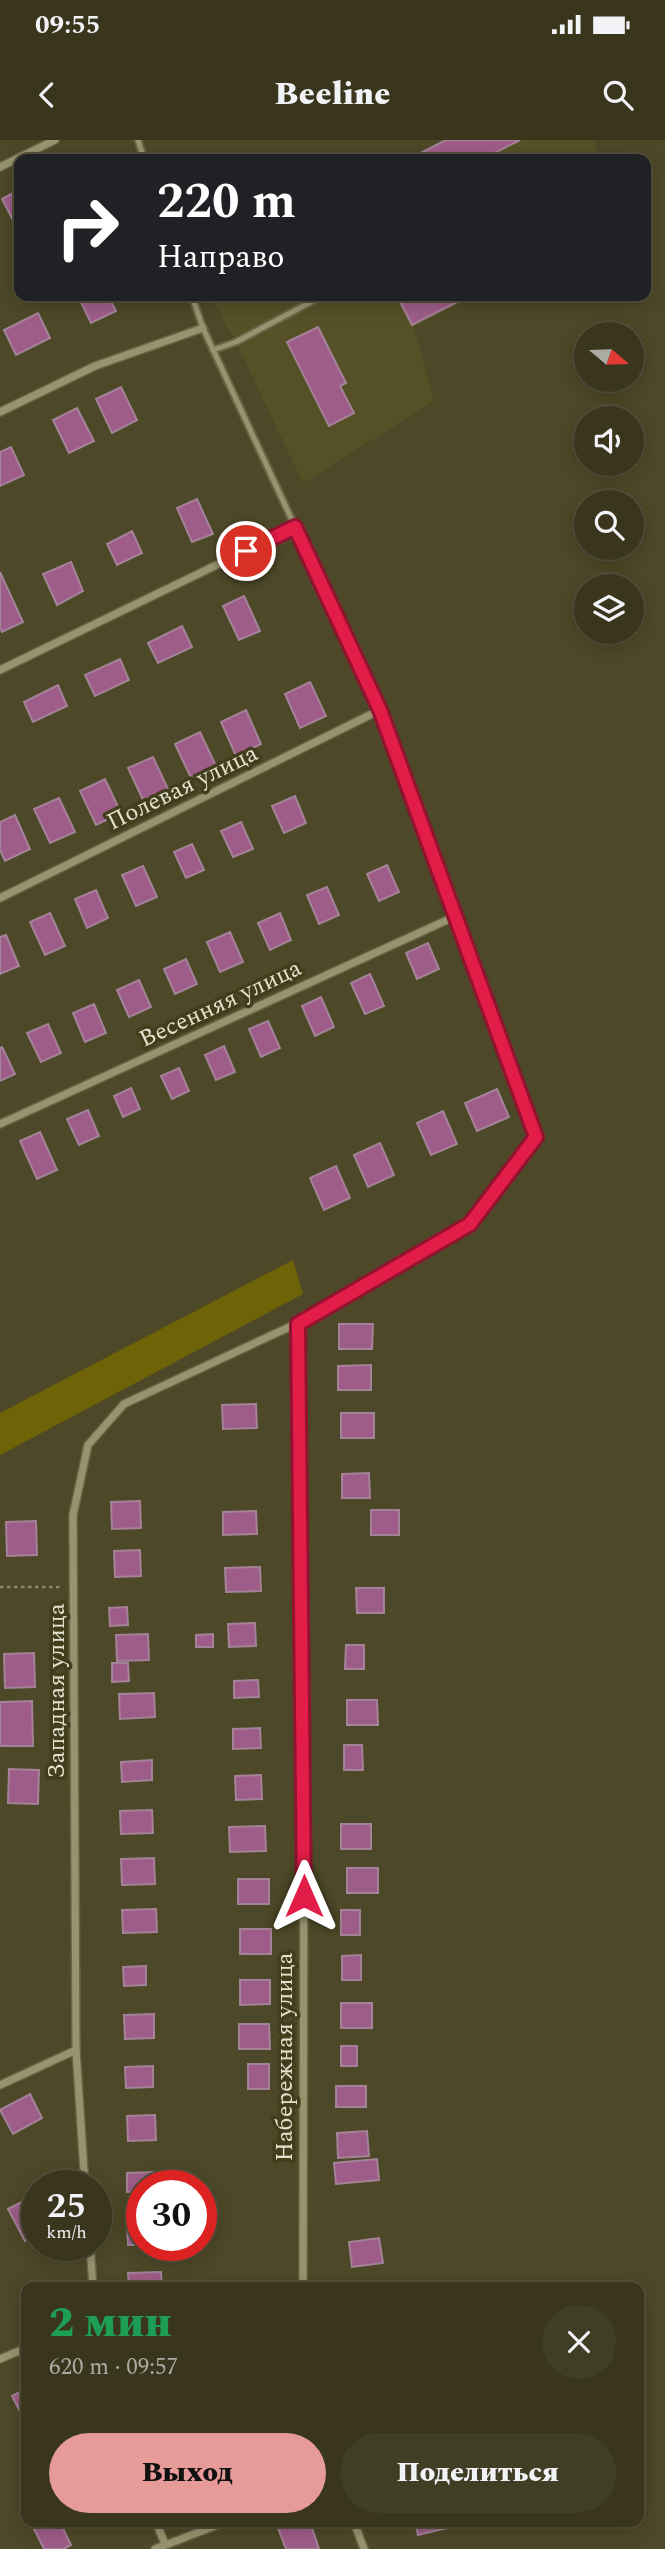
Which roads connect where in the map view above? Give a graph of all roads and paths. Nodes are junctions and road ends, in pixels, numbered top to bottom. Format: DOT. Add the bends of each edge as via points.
graph roads {
  1 [pos="55,140"];
  2 [pos="26,154"];
  3 [pos="194,301"];
  4 [pos="313,301"];
  5 [pos="203,328"];
  6 [pos="213,350"];
  7 [pos="0,412"];
  8 [pos="295,527"];
  9 [pos="0,670"];
  10 [pos="380,710"];
  11 [pos="0,898"];
  12 [pos="456,916"];
  13 [pos="0,1124"];
  14 [pos="298,1324"];
  15 [pos="0,1587"];
  16 [pos="75,1587"];
  17 [pos="76,2050"];
  18 [pos="0,2085"];
  19 [pos="84,2170"];
  20 [pos="91,2261"];
  21 [pos="93,2282"];
  22 [pos="303,2282"];
  23 [pos="21,2350"];
  24 [pos="0,2359"];
  25 [pos="158,2527"];
  26 [pos="211,2527"];
  27 [pos="356,2527"];
  28 [pos="164,2544"];
  29 [pos="155,2549"];
  30 [pos="364,2549"];
  1 -- 2 [label="street"];
  3 -- 5 [label="lane"];
  4 -- 6 [label="lane"];
  5 -- 6 [label="lane"];
  5 -- 7 [label="street" via="95,366"];
  6 -- 8 [label="lane"];
  8 -- 9 [label="street"];
  8 -- 10 [label="lane"];
  10 -- 11 [label="street, Полевая улица"];
  10 -- 12 [label="lane"];
  12 -- 13 [label="street, Весенняя улица"];
  12 -- 14 [label="lane" via="536,1137 470,1224"];
  14 -- 16 [label="street, Западная улица" via="124,1404 88,1445 73,1516"];
  14 -- 22 [label="street, Набережная улица" via="304,1786"];
  15 -- 16 [label="path"];
  16 -- 17 [label="street, Западная улица"];
  17 -- 18 [label="street"];
  17 -- 19 [label="street, Западная улица"];
  20 -- 21 [label="street"];
  23 -- 24 [label="street"];
  25 -- 28 [label="street"];
  26 -- 28 [label="street"];
  27 -- 30 [label="street"];
  28 -- 29 [label="street"];
}
